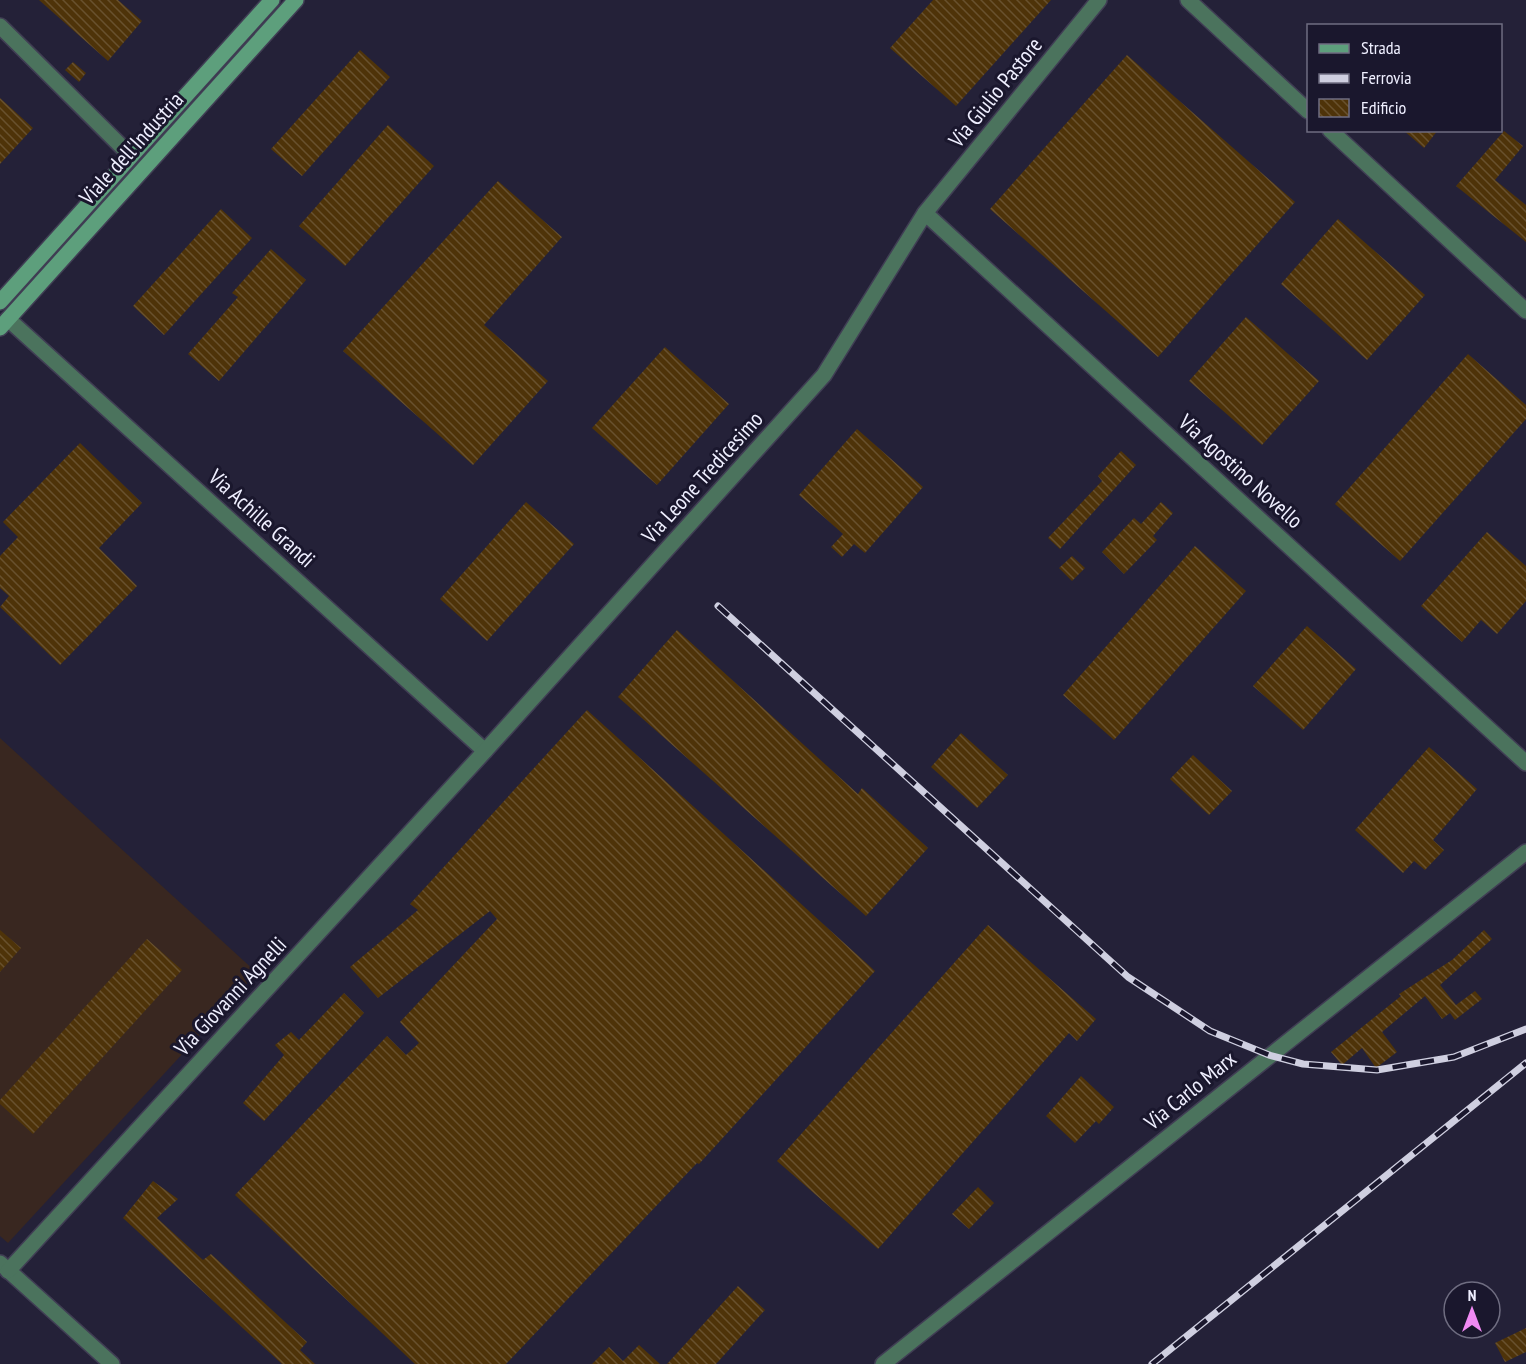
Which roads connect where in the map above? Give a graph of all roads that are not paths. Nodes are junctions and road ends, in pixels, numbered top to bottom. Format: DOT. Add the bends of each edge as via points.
graph roads {
  1 [pos="272,0"];
  2 [pos="296,0"];
  3 [pos="1099,0"];
  4 [pos="1188,0"];
  5 [pos="0,26"];
  6 [pos="1307,110"];
  7 [pos="1332,132"];
  8 [pos="130,155"];
  9 [pos="925,213"];
  10 [pos="0,302"];
  11 [pos="1526,311"];
  12 [pos="4,323"];
  13 [pos="485,751"];
  14 [pos="1526,763"];
  15 [pos="1526,852"];
  16 [pos="4,1267"];
  17 [pos="112,1364"];
  18 [pos="883,1364"];
  1 -- 8 [label="main road, Viale dell'Industria"];
  2 -- 12 [label="main road, Viale dell'Industria"];
  3 -- 9 [label="street, Via Giulio Pastore"];
  4 -- 6 [label="street"];
  5 -- 8 [label="street, Viale dell'Industria"];
  7 -- 11 [label="street"];
  8 -- 10 [label="main road, Viale dell'Industria"];
  9 -- 13 [label="street, Via Leone Tredicesimo" via="824,375"];
  9 -- 14 [label="street, Via Agostino Novello"];
  12 -- 13 [label="street, Via Achille Grandi"];
  13 -- 16 [label="street, Via Giovanni Agnelli"];
  15 -- 18 [label="street, Via Carlo Marx"];
  16 -- 17 [label="street"];
}
